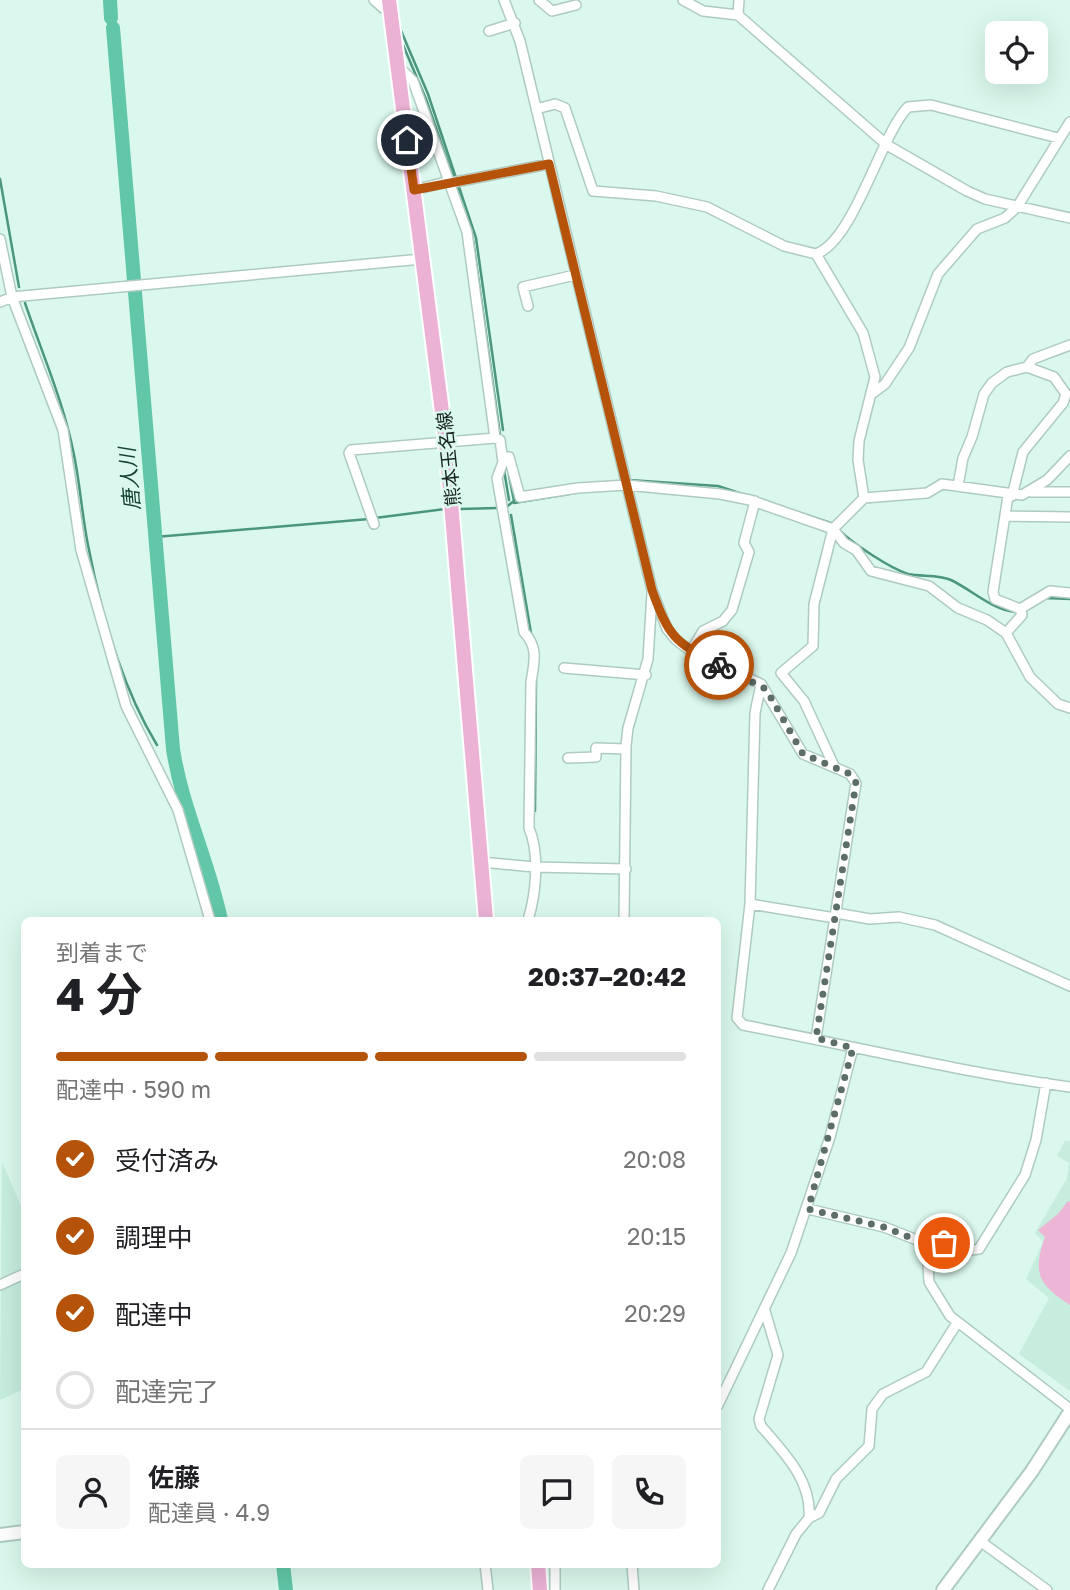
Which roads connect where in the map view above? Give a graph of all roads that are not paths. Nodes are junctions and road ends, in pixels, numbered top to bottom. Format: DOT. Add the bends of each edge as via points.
graph roads {
  1 [pos="374,0"];
  2 [pos="504,0"];
  3 [pos="539,0"];
  4 [pos="683,0"];
  5 [pos="739,0"];
  6 [pos="390,4"];
  7 [pos="576,5"];
  8 [pos="738,15"];
  9 [pos="514,23"];
  10 [pos="489,31"];
  11 [pos="397,65"];
  12 [pos="536,109"];
  13 [pos="1070,122"];
  14 [pos="1058,138"];
  15 [pos="887,145"];
  16 [pos="549,164"];
  17 [pos="453,181"];
  18 [pos="414,190"];
  19 [pos="1017,207"];
  20 [pos="1070,218"];
  21 [pos="0,239"];
  22 [pos="816,254"];
  23 [pos="422,259"];
  24 [pos="575,275"];
  25 [pos="12,296"];
  26 [pos="0,302"];
  27 [pos="528,306"];
  28 [pos="1070,345"];
  29 [pos="1027,367"];
  30 [pos="873,393"];
  31 [pos="495,438"];
  32 [pos="446,443"];
  33 [pos="1070,456"];
  34 [pos="502,457"];
  35 [pos="626,485"];
  36 [pos="958,486"];
  37 [pos="1029,492"];
  38 [pos="1070,492"];
  39 [pos="1010,496"];
  40 [pos="864,498"];
  41 [pos="755,501"];
  42 [pos="1005,516"];
  43 [pos="1070,517"];
  44 [pos="374,520"];
  45 [pos="833,529"];
  46 [pos="652,590"];
  47 [pos="1070,593"];
  48 [pos="1021,611"];
  49 [pos="1006,633"];
  50 [pos="691,651"];
  51 [pos="564,668"];
  52 [pos="646,675"];
  53 [pos="761,684"];
  54 [pos="1070,708"];
  55 [pos="626,749"];
  56 [pos="568,758"];
  57 [pos="834,766"];
  58 [pos="482,862"];
  59 [pos="534,867"];
  60 [pos="626,869"];
  61 [pos="750,904"];
  62 [pos="835,915"];
  63 [pos="209,917"];
  64 [pos="486,917"];
  65 [pos="528,917"];
  66 [pos="624,917"];
  67 [pos="1070,986"];
  68 [pos="816,1038"];
  69 [pos="853,1048"];
  70 [pos="1046,1083"];
  71 [pos="1070,1087"];
  72 [pos="808,1209"];
  73 [pos="927,1244"];
  74 [pos="21,1275"];
  75 [pos="0,1285"];
  76 [pos="765,1311"];
  77 [pos="957,1323"];
  78 [pos="721,1399"];
  79 [pos="1070,1410"];
  80 [pos="809,1518"];
  81 [pos="21,1532"];
  82 [pos="0,1535"];
  83 [pos="980,1541"];
  84 [pos="485,1568"];
  85 [pos="538,1568"];
  86 [pos="555,1568"];
  87 [pos="632,1568"];
  88 [pos="488,1590"];
  89 [pos="540,1590"];
  90 [pos="555,1590"];
  91 [pos="634,1590"];
  92 [pos="768,1590"];
  93 [pos="943,1590"];
  94 [pos="1047,1590"];
  1 -- 6 [label="street" via="383,8"];
  2 -- 9 [label="street"];
  3 -- 7 [label="street" via="552,11"];
  4 -- 8 [label="street" via="703,11"];
  5 -- 8 [label="street"];
  6 -- 11 [label="main road, 熊本玉名線"];
  8 -- 15 [label="street"];
  9 -- 10 [label="street"];
  9 -- 12 [label="street"];
  11 -- 17 [label="street" via="413,81"];
  11 -- 18 [label="main road, 熊本玉名線"];
  12 -- 16 [label="street"];
  12 -- 22 [label="street" via="555,104 565,108 593,191 656,196 708,207 783,246"];
  13 -- 14 [label="street"];
  14 -- 15 [label="street" via="915,104 904,111"];
  14 -- 19 [label="street"];
  15 -- 19 [label="street" via="967,191"];
  15 -- 22 [label="street" via="858,204 834,239"];
  16 -- 17 [label="street"];
  16 -- 24 [label="street"];
  17 -- 18 [label="street"];
  17 -- 31 [label="street" via="467,232"];
  18 -- 23 [label="main road, 熊本玉名線"];
  19 -- 20 [label="street"];
  19 -- 30 [label="street" via="1005,218 977,229 938,274 909,348 885,384"];
  21 -- 25 [label="street"];
  22 -- 30 [label="street" via="863,332 875,377"];
  23 -- 25 [label="street"];
  23 -- 32 [label="main road, 熊本玉名線"];
  24 -- 27 [label="street" via="523,287"];
  24 -- 35 [label="street"];
  25 -- 26 [label="street"];
  25 -- 63 [label="street" via="62,430 81,550 126,706 178,810"];
  28 -- 29 [label="street" via="1033,359"];
  29 -- 36 [label="street" via="1007,372 984,394 962,458"];
  29 -- 39 [label="street" via="1054,377 1066,394 1023,452"];
  30 -- 40 [label="street" via="859,441"];
  31 -- 32 [label="street"];
  31 -- 34 [label="street" via="500,440"];
  32 -- 44 [label="street" via="351,450"];
  32 -- 58 [label="main road, 熊本玉名線"];
  33 -- 37 [label="street"];
  34 -- 35 [label="street" via="509,457 520,497"];
  34 -- 59 [label="street" via="497,478 500,507 507,522 524,632 533,640 537,668 531,682 529,828"];
  35 -- 41 [label="street"];
  35 -- 46 [label="street"];
  36 -- 39 [label="street"];
  36 -- 40 [label="street" via="942,484 927,493"];
  37 -- 38 [label="street"];
  37 -- 39 [label="street"];
  39 -- 42 [label="street"];
  40 -- 45 [label="street"];
  41 -- 45 [label="street"];
  41 -- 50 [label="street" via="744,543 749,552 732,610 723,621 703,631"];
  42 -- 43 [label="street"];
  42 -- 48 [label="street" via="993,592 995,599"];
  45 -- 49 [label="street" via="871,571 929,586 958,608"];
  45 -- 57 [label="street" via="814,604 813,646 780,673 803,701"];
  46 -- 50 [label="street" via="667,629"];
  46 -- 52 [label="street"];
  47 -- 48 [label="street" via="1051,591"];
  48 -- 49 [label="street"];
  49 -- 54 [label="street" via="1030,677 1058,704"];
  50 -- 53 [label="street"];
  51 -- 52 [label="street"];
  52 -- 55 [label="street" via="628,728"];
  53 -- 57 [label="street" via="797,748 818,763"];
  53 -- 61 [label="street" via="755,713"];
  55 -- 56 [label="street" via="596,748 596,757"];
  55 -- 60 [label="street"];
  57 -- 62 [label="street" via="856,783"];
  58 -- 59 [label="street"];
  58 -- 64 [label="main road, 熊本玉名線"];
  59 -- 60 [label="street"];
  59 -- 65 [label="street"];
  60 -- 66 [label="street"];
  61 -- 62 [label="street"];
  61 -- 68 [label="street" via="737,1018 743,1025"];
  62 -- 67 [label="street" via="899,917 935,925"];
  62 -- 68 [label="street"];
  68 -- 69 [label="street"];
  69 -- 70 [label="street"];
  69 -- 72 [label="street"];
  70 -- 71 [label="street"];
  70 -- 73 [label="street" via="1025,1175 984,1245 973,1251 934,1241"];
  72 -- 73 [label="street" via="884,1227"];
  72 -- 76 [label="street"];
  73 -- 77 [label="street" via="929,1282"];
  74 -- 75 [label="street"];
  76 -- 78 [label="street"];
  76 -- 80 [label="street" via="778,1355 759,1419 798,1474 810,1501"];
  77 -- 79 [label="street"];
  77 -- 80 [label="street" via="926,1372 883,1394 871,1412 869,1447 836,1479 819,1513"];
  79 -- 83 [label="main road"];
  80 -- 92 [label="street"];
  81 -- 82 [label="main road"];
  83 -- 93 [label="main road"];
  83 -- 94 [label="street"];
  84 -- 88 [label="street"];
  85 -- 89 [label="main road"];
  86 -- 90 [label="street"];
  87 -- 91 [label="street"];
}
